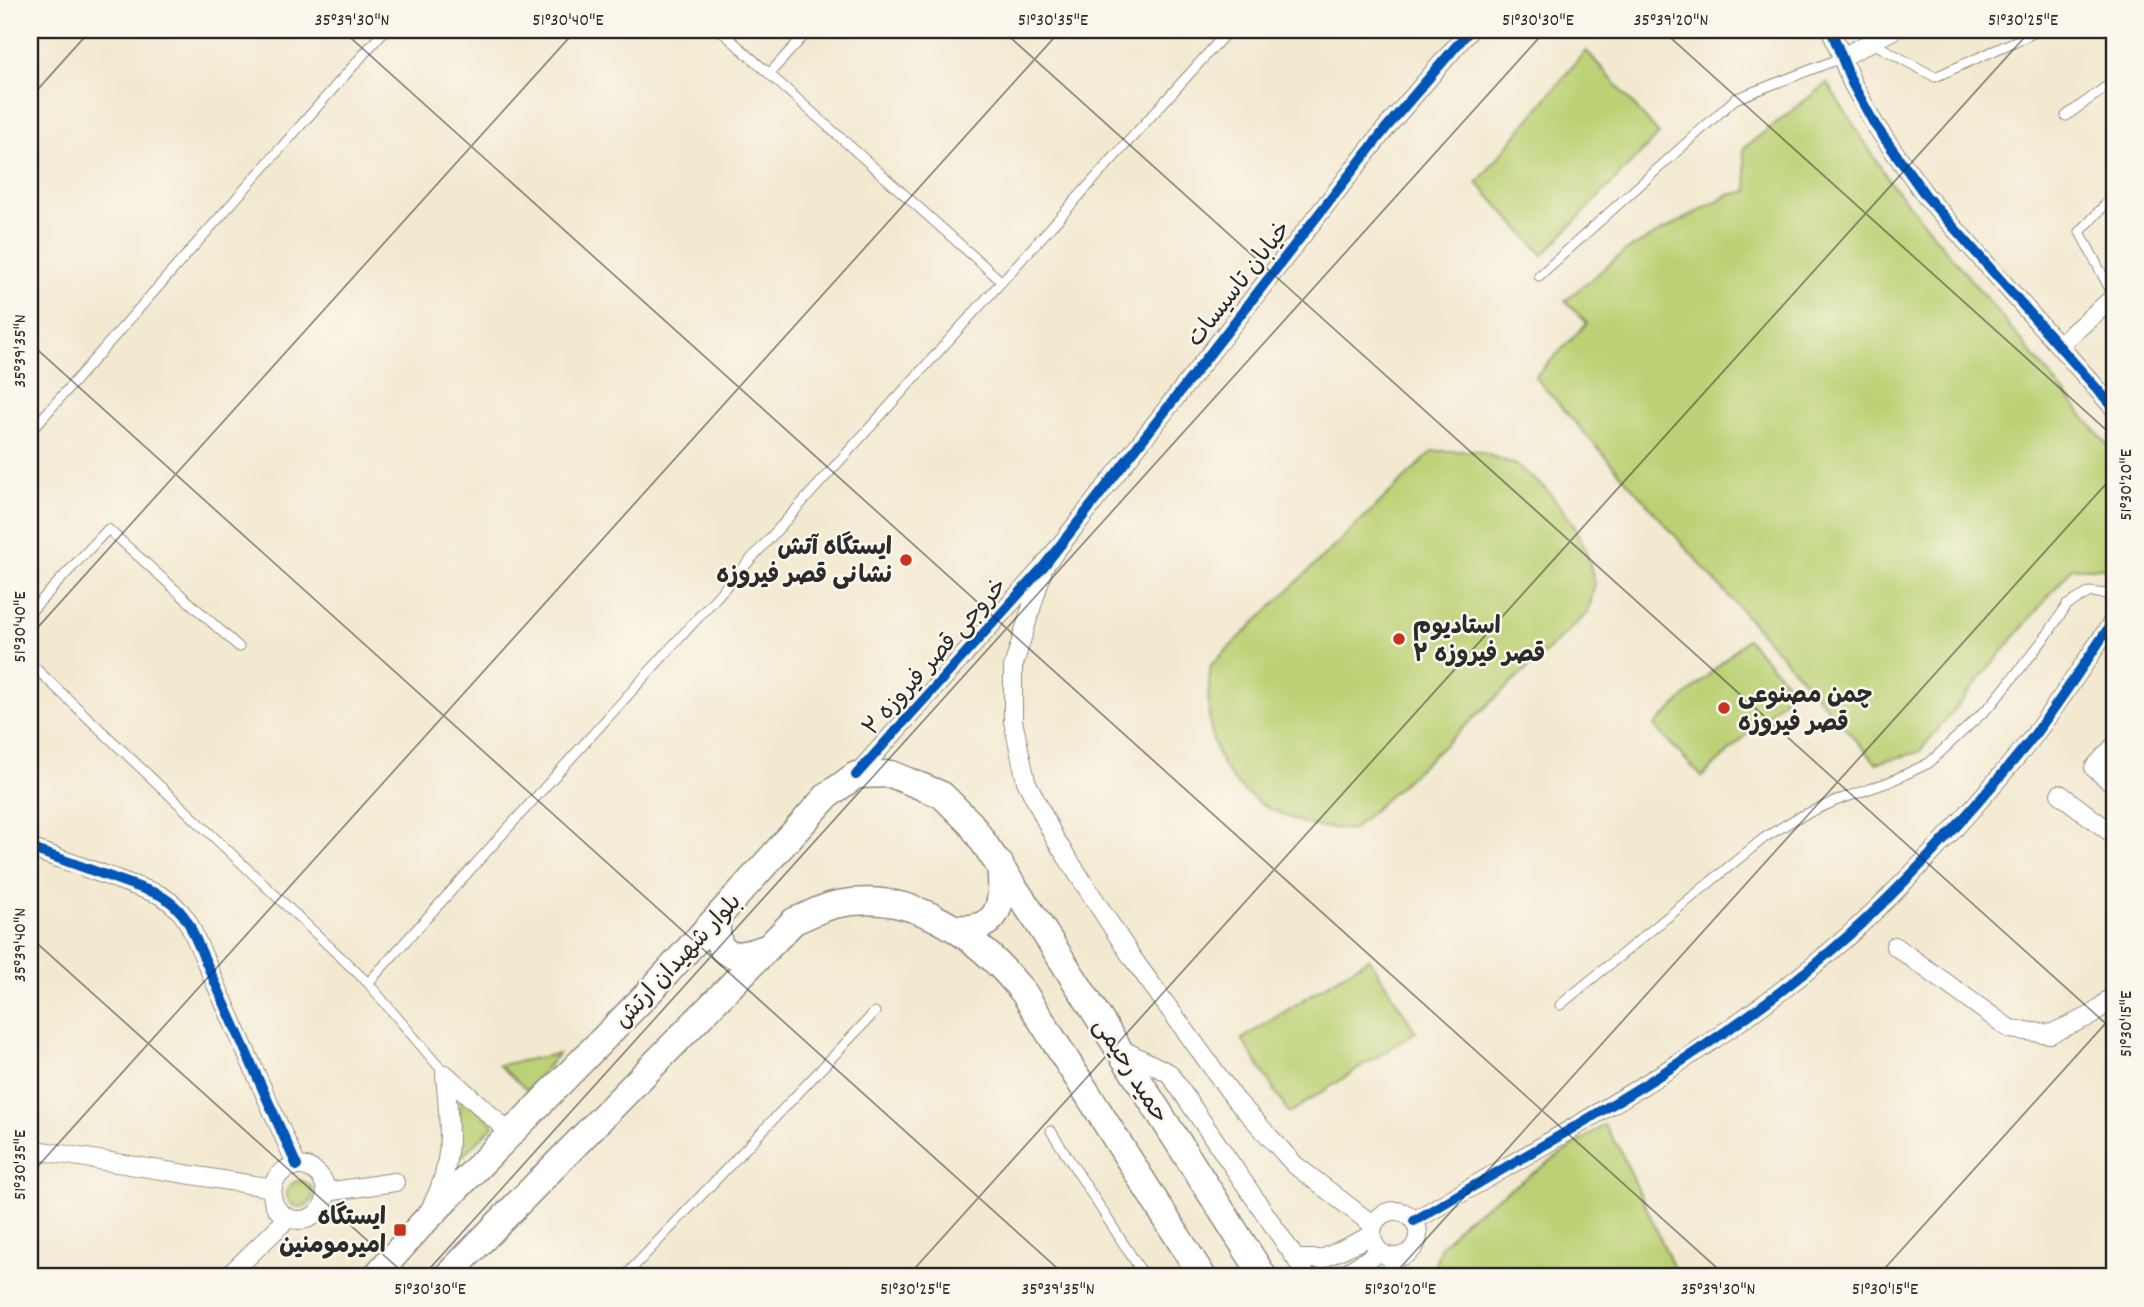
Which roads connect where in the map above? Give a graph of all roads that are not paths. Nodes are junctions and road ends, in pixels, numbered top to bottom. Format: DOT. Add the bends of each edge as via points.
graph roads {
  1 [pos="385,30"];
  2 [pos="720,30"];
  3 [pos="808,30"];
  4 [pos="1229,30"];
  5 [pos="1470,30"];
  6 [pos="1831,30"];
  7 [pos="1893,30"];
  8 [pos="2036,33"];
  9 [pos="1871,42"];
  10 [pos="1841,58"];
  11 [pos="769,74"];
  12 [pos="2114,81"];
  13 [pos="2066,116"];
  14 [pos="2114,195"];
  15 [pos="1539,276"];
  16 [pos="1001,281"];
  17 [pos="2114,297"];
  18 [pos="2059,345"];
  19 [pos="2114,408"];
  20 [pos="30,432"];
  21 [pos="1044,566"];
  22 [pos="2114,596"];
  23 [pos="30,606"];
  24 [pos="2114,620"];
  25 [pos="239,647"];
  26 [pos="30,663"];
  27 [pos="2114,746"];
  28 [pos="856,775"];
  29 [pos="2114,785"];
  30 [pos="2060,794"];
  31 [pos="2114,835"];
  32 [pos="30,848"];
  33 [pos="1000,864"];
  34 [pos="717,918"];
  35 [pos="956,928"];
  36 [pos="1895,946"];
  37 [pos="766,948"];
  38 [pos="368,983"];
  39 [pos="2114,995"];
  40 [pos="1560,1005"];
  41 [pos="875,1012"];
  42 [pos="1117,1046"];
  43 [pos="445,1074"];
  44 [pos="1051,1131"];
  45 [pos="511,1134"];
  46 [pos="30,1149"];
  47 [pos="297,1166"];
  48 [pos="396,1182"];
  49 [pos="273,1188"];
  50 [pos="326,1192"];
  51 [pos="288,1218"];
  52 [pos="1414,1221"];
  53 [pos="421,1225"];
  54 [pos="1379,1243"];
  55 [pos="1296,1259"];
  56 [pos="228,1277"];
  57 [pos="375,1277"];
  58 [pos="446,1277"];
  59 [pos="624,1277"];
  60 [pos="1145,1277"];
  61 [pos="1203,1277"];
  62 [pos="1264,1277"];
  63 [pos="1307,1277"];
  64 [pos="1340,1277"];
  65 [pos="1395,1277"];
  1 -- 20 [label="lane"];
  2 -- 11 [label="lane"];
  3 -- 11 [label="lane"];
  4 -- 16 [label="lane"];
  5 -- 21 [label="street, خیابان تاسیسات" via="1386,128"];
  6 -- 10 [label="street"];
  7 -- 9 [label="street"];
  8 -- 9 [label="lane" via="1935,77"];
  9 -- 10 [label="street"];
  10 -- 15 [label="lane" via="1735,99"];
  10 -- 18 [label="street" via="1875,125 1926,196"];
  11 -- 16 [label="lane"];
  12 -- 13 [label="lane"];
  14 -- 17 [label="lane" via="2080,232"];
  16 -- 38 [label="lane"];
  17 -- 18 [label="street"];
  18 -- 19 [label="street"];
  21 -- 28 [label="street, خروجی قصر فیروزه ۲"];
  21 -- 54 [label="street" via="1013,667 1013,721 1026,781 1055,839 1133,960 1235,1099 1295,1165"];
  22 -- 40 [label="lane" via="2090,592 2067,605 1992,704 1929,763 1797,818 1764,838"];
  23 -- 25 [label="lane" via="33,609 108,529"];
  24 -- 52 [label="street" via="2030,740 1964,819 1847,936 1776,995 1695,1052"];
  26 -- 38 [label="lane"];
  27 -- 29 [label="street" via="2094,768"];
  28 -- 33 [label="main road" via="891,774 942,795 971,824"];
  28 -- 34 [label="main road, بلوار شهیدان ارتش" via="827,796"];
  30 -- 31 [label="street"];
  32 -- 47 [label="street" via="158,894 182,912"];
  33 -- 35 [label="main road" via="1001,901 995,917 982,926"];
  33 -- 42 [label="main road, حمید رحیمی"];
  34 -- 37 [label="main road" via="716,934 722,948 733,955"];
  34 -- 45 [label="main road, بلوار شهیدان ارتش"];
  35 -- 37 [label="main road" via="924,911 875,902 834,905 794,921"];
  35 -- 61 [label="main road, حمید رحیمی" via="1001,965 1024,993"];
  36 -- 39 [label="street" via="2010,1029 2050,1034 2092,1015"];
  37 -- 58 [label="main road"];
  38 -- 43 [label="lane"];
  41 -- 59 [label="lane"];
  42 -- 55 [label="street" via="1169,1073"];
  42 -- 62 [label="main road, حمید رحیمی"];
  43 -- 45 [label="street"];
  43 -- 53 [label="street" via="449,1161 438,1195"];
  44 -- 60 [label="lane"];
  45 -- 53 [label="main road, بلوار شهیدان ارتش"];
  46 -- 49 [label="street"];
  47 -- 49 [label="street" via="281,1173"];
  47 -- 50 [label="street" via="314,1170"];
  48 -- 50 [label="street"];
  49 -- 51 [label="street" via="275,1206"];
  50 -- 51 [label="street" via="315,1216 297,1221"];
  51 -- 56 [label="street"];
  52 -- 54 [label="street" via="1392,1211 1378,1218"];
  52 -- 54 [label="street" via="1418,1235 1413,1249 1400,1257"];
  53 -- 57 [label="main road, بلوار شهیدان ارتش"];
  54 -- 55 [label="street" via="1322,1259"];
  54 -- 64 [label="street"];
  54 -- 65 [label="street"];
  55 -- 63 [label="street"];
}
